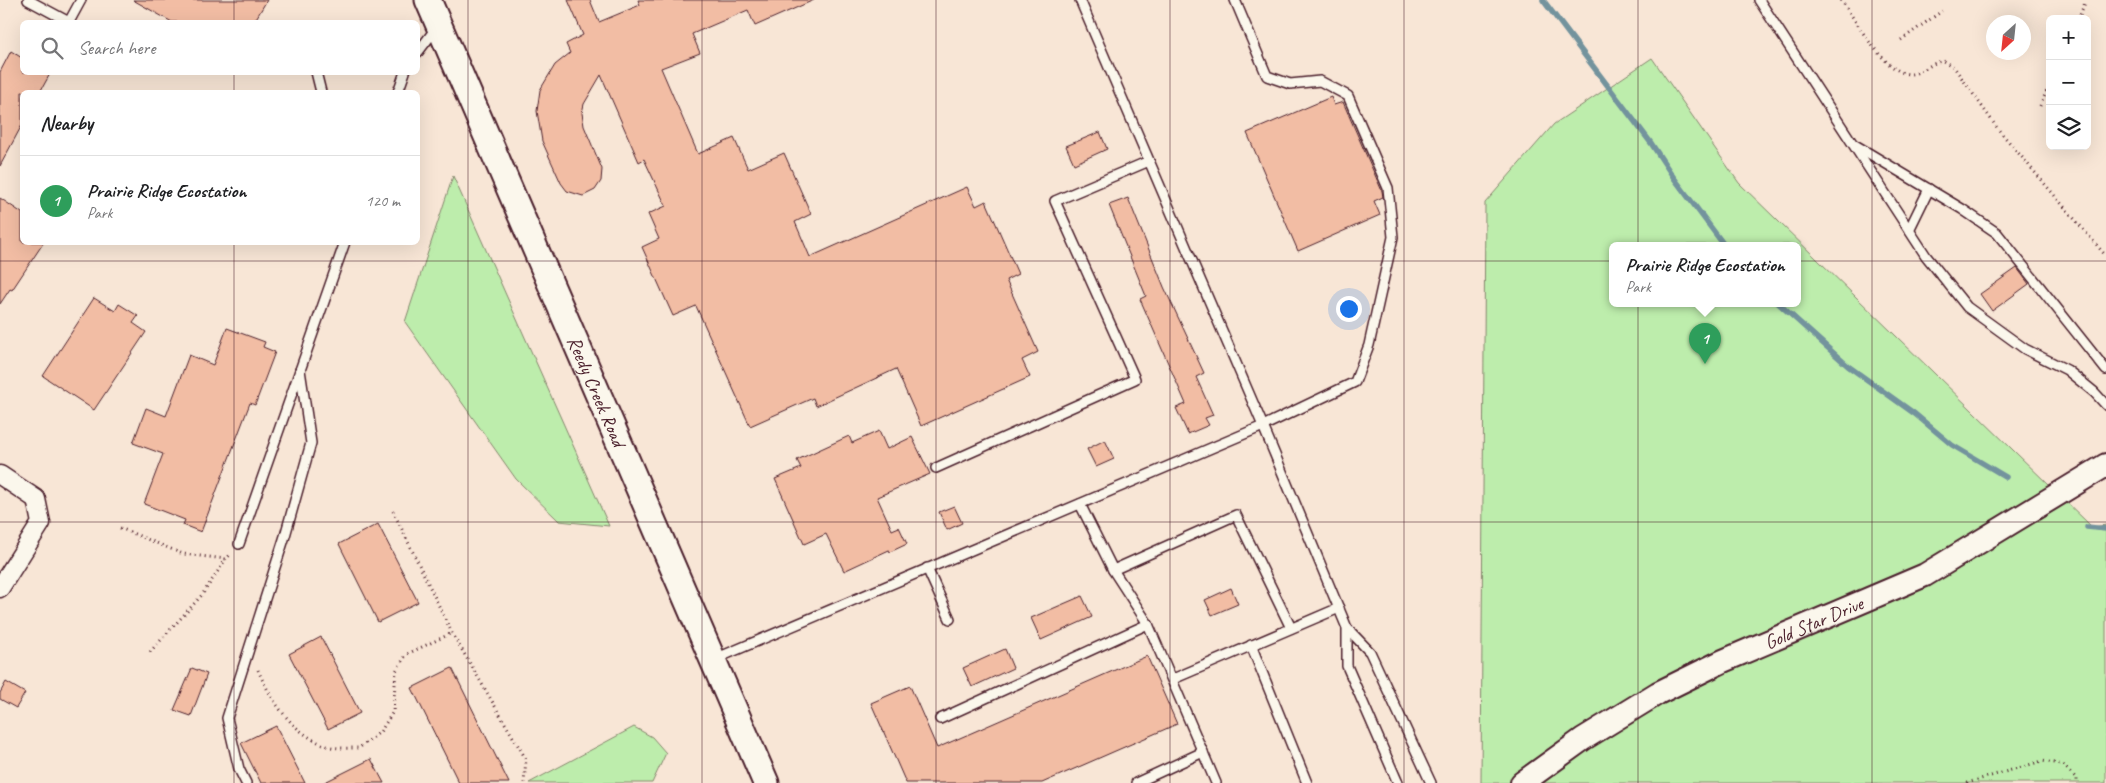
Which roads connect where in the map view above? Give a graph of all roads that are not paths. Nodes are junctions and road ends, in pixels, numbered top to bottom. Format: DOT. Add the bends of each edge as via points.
graph roads {
  1 [pos="28,0"];
  2 [pos="81,0"];
  3 [pos="428,0"];
  4 [pos="1080,0"];
  5 [pos="1235,0"];
  6 [pos="1759,0"];
  7 [pos="65,20"];
  8 [pos="70,20"];
  9 [pos="439,25"];
  10 [pos="420,49"];
  11 [pos="317,75"];
  12 [pos="404,75"];
  13 [pos="320,90"];
  14 [pos="399,90"];
  15 [pos="1851,143"];
  16 [pos="1149,160"];
  17 [pos="1929,189"];
  18 [pos="1909,230"];
  19 [pos="344,245"];
  20 [pos="300,370"];
  21 [pos="2106,370"];
  22 [pos="2106,405"];
  23 [pos="1263,426"];
  24 [pos="2106,465"];
  25 [pos="936,468"];
  26 [pos="0,475"];
  27 [pos="1080,504"];
  28 [pos="240,544"];
  29 [pos="927,568"];
  30 [pos="1114,570"];
  31 [pos="0,588"];
  32 [pos="1339,608"];
  33 [pos="950,619"];
  34 [pos="1148,624"];
  35 [pos="1291,628"];
  36 [pos="1347,628"];
  37 [pos="1251,645"];
  38 [pos="712,660"];
  39 [pos="1173,679"];
  40 [pos="940,719"];
  41 [pos="1204,752"];
  42 [pos="246,783"];
  43 [pos="766,783"];
  44 [pos="1136,783"];
  45 [pos="1216,783"];
  46 [pos="1307,783"];
  47 [pos="1398,783"];
  48 [pos="1431,783"];
  49 [pos="1522,783"];
  1 -- 7 [label="lane"];
  2 -- 8 [label="lane"];
  3 -- 9 [label="main road, Reedy Creek Road"];
  4 -- 16 [label="lane"];
  5 -- 23 [label="lane" via="1267,76 1290,84 1320,80 1348,96 1388,188 1393,237 1369,345 1355,382"];
  6 -- 15 [label="lane"];
  9 -- 10 [label="lane"];
  9 -- 38 [label="main road, Reedy Creek Road"];
  11 -- 13 [label="lane"];
  12 -- 14 [label="lane"];
  15 -- 17 [label="lane"];
  15 -- 18 [label="lane"];
  16 -- 23 [label="lane"];
  16 -- 25 [label="lane" via="1055,201 1135,380"];
  17 -- 18 [label="lane"];
  17 -- 21 [label="lane" via="1997,233"];
  18 -- 22 [label="lane" via="1967,307 2025,349 2066,370"];
  19 -- 20 [label="lane"];
  20 -- 28 [label="lane"];
  20 -- 42 [label="lane" via="312,443 227,718 239,769"];
  23 -- 27 [label="lane"];
  23 -- 32 [label="lane"];
  24 -- 49 [label="street, Gold Star Drive" via="1925,575 1722,661 1658,693 1583,739"];
  26 -- 31 [label="street" via="36,499 41,523"];
  27 -- 29 [label="lane"];
  27 -- 30 [label="lane"];
  29 -- 33 [label="lane"];
  29 -- 38 [label="lane"];
  30 -- 34 [label="lane"];
  30 -- 35 [label="lane" via="1236,515"];
  32 -- 35 [label="lane"];
  32 -- 36 [label="lane"];
  34 -- 39 [label="lane"];
  34 -- 40 [label="lane"];
  35 -- 37 [label="lane"];
  36 -- 47 [label="lane" via="1347,666"];
  36 -- 48 [label="lane" via="1370,652"];
  37 -- 39 [label="lane"];
  37 -- 46 [label="lane"];
  38 -- 43 [label="main road, Reedy Creek Road"];
  39 -- 41 [label="lane"];
  41 -- 44 [label="lane"];
  41 -- 45 [label="lane"];
}
